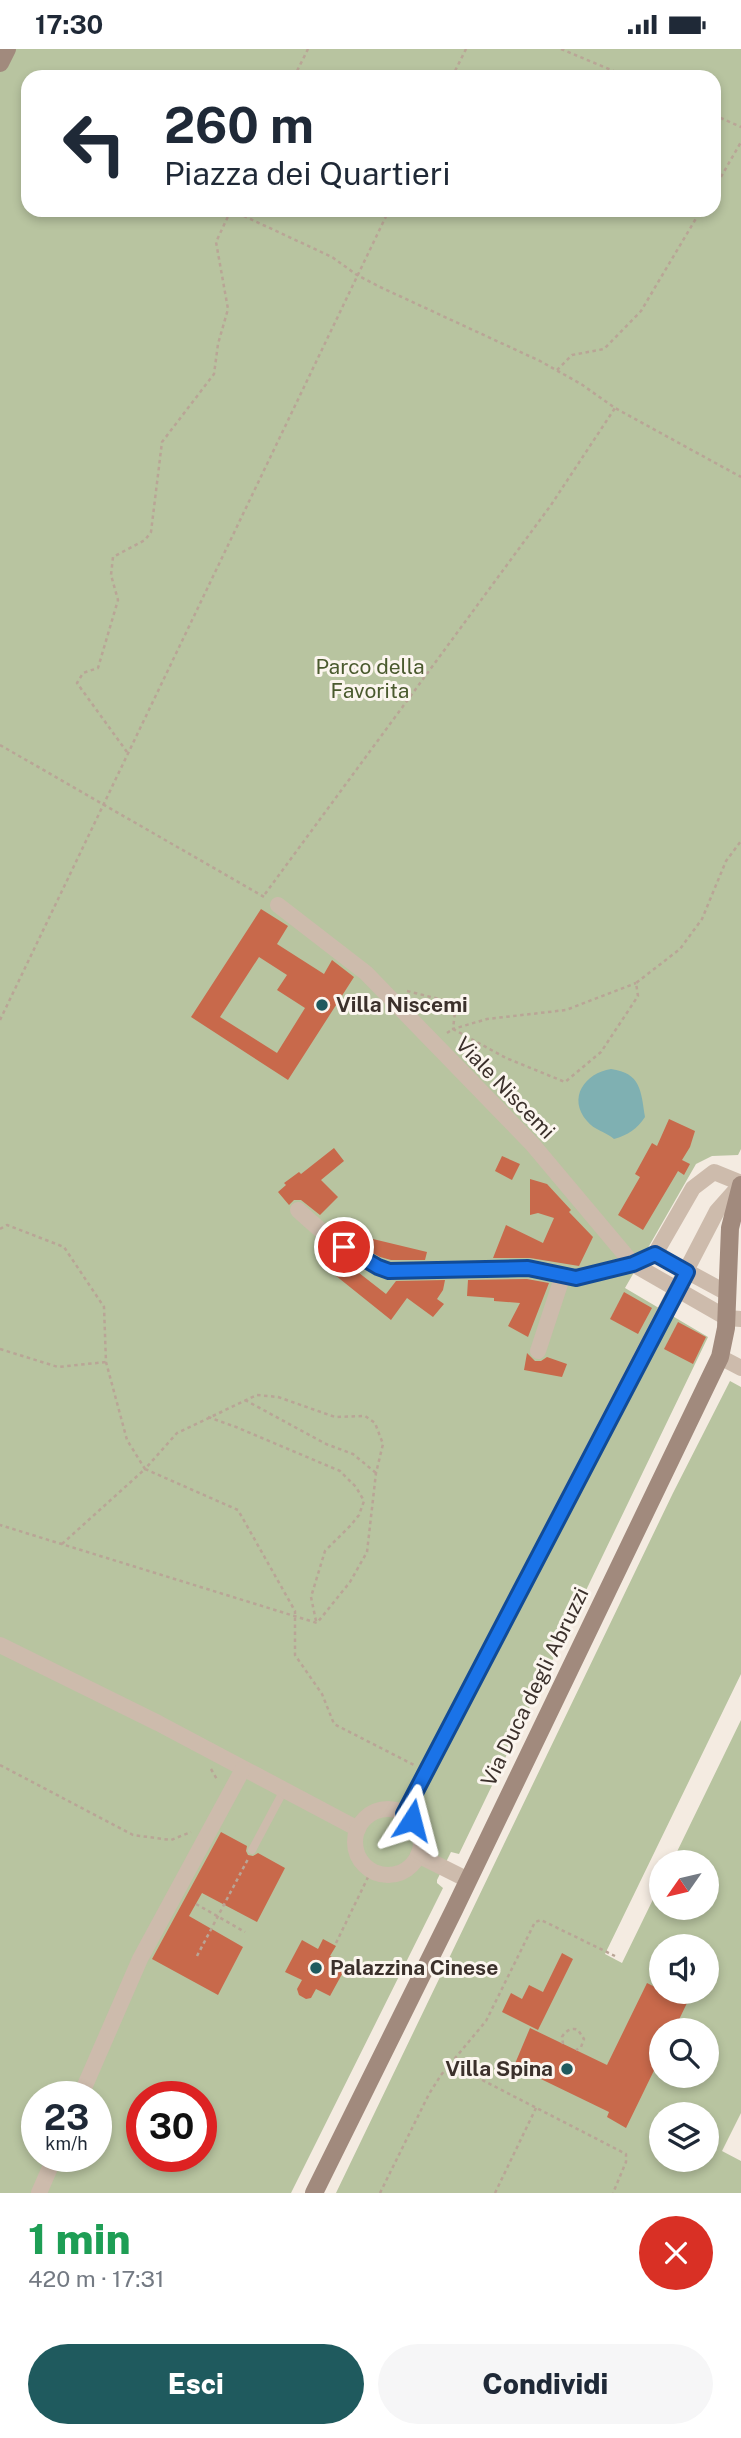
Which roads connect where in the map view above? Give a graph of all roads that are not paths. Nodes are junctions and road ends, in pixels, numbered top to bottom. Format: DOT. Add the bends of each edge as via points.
graph roads {
  1 [pos="7,49"];
  2 [pos="0,63"];
  3 [pos="270,901"];
  4 [pos="741,1184"];
  5 [pos="299,1210"];
  6 [pos="655,1254"];
  7 [pos="633,1264"];
  8 [pos="687,1272"];
  9 [pos="563,1275"];
  10 [pos="678,1290"];
  11 [pos="727,1293"];
  12 [pos="734,1318"];
  13 [pos="538,1352"];
  14 [pos="720,1357"];
  15 [pos="741,1368"];
  16 [pos="0,1645"];
  17 [pos="243,1769"];
  18 [pos="284,1790"];
  19 [pos="404,1814"];
  20 [pos="358,1829"];
  21 [pos="252,1850"];
  22 [pos="418,1855"];
  23 [pos="468,1880"];
  24 [pos="87,2081"];
  25 [pos="48,2172"];
  26 [pos="38,2193"];
  27 [pos="314,2193"];
  1 -- 2 [label="street"];
  3 -- 7 [label="street, Viale Niscemi" via="366,973 534,1145"];
  4 -- 6 [label="street" via="714,1172 693,1188"];
  4 -- 8 [label="street" via="717,1211"];
  4 -- 11 [label="street, Via Duca degli Abruzzi" via="730,1228"];
  5 -- 9 [label="street" via="327,1236 389,1271 528,1268"];
  6 -- 7 [label="street"];
  6 -- 8 [label="street"];
  7 -- 9 [label="street" via="576,1278"];
  7 -- 10 [label="street, Viale Niscemi"];
  8 -- 10 [label="street"];
  8 -- 11 [label="street"];
  9 -- 13 [label="street"];
  10 -- 12 [label="street, Viale Niscemi"];
  10 -- 19 [label="street"];
  11 -- 12 [label="street, Via Duca degli Abruzzi"];
  12 -- 14 [label="street, Via Duca degli Abruzzi"];
  14 -- 15 [label="street"];
  14 -- 23 [label="street, Via Duca degli Abruzzi"];
  16 -- 17 [label="street"];
  17 -- 18 [label="street"];
  17 -- 24 [label="street" via="140,1959"];
  18 -- 20 [label="street"];
  18 -- 21 [label="lane"];
  19 -- 20 [label="street" via="383,1809 364,1819"];
  19 -- 22 [label="street" via="420,1836"];
  20 -- 22 [label="street" via="358,1857 371,1871 398,1874"];
  22 -- 23 [label="street"];
  23 -- 27 [label="street, Via Duca degli Abruzzi"];
  25 -- 26 [label="street"];
}
